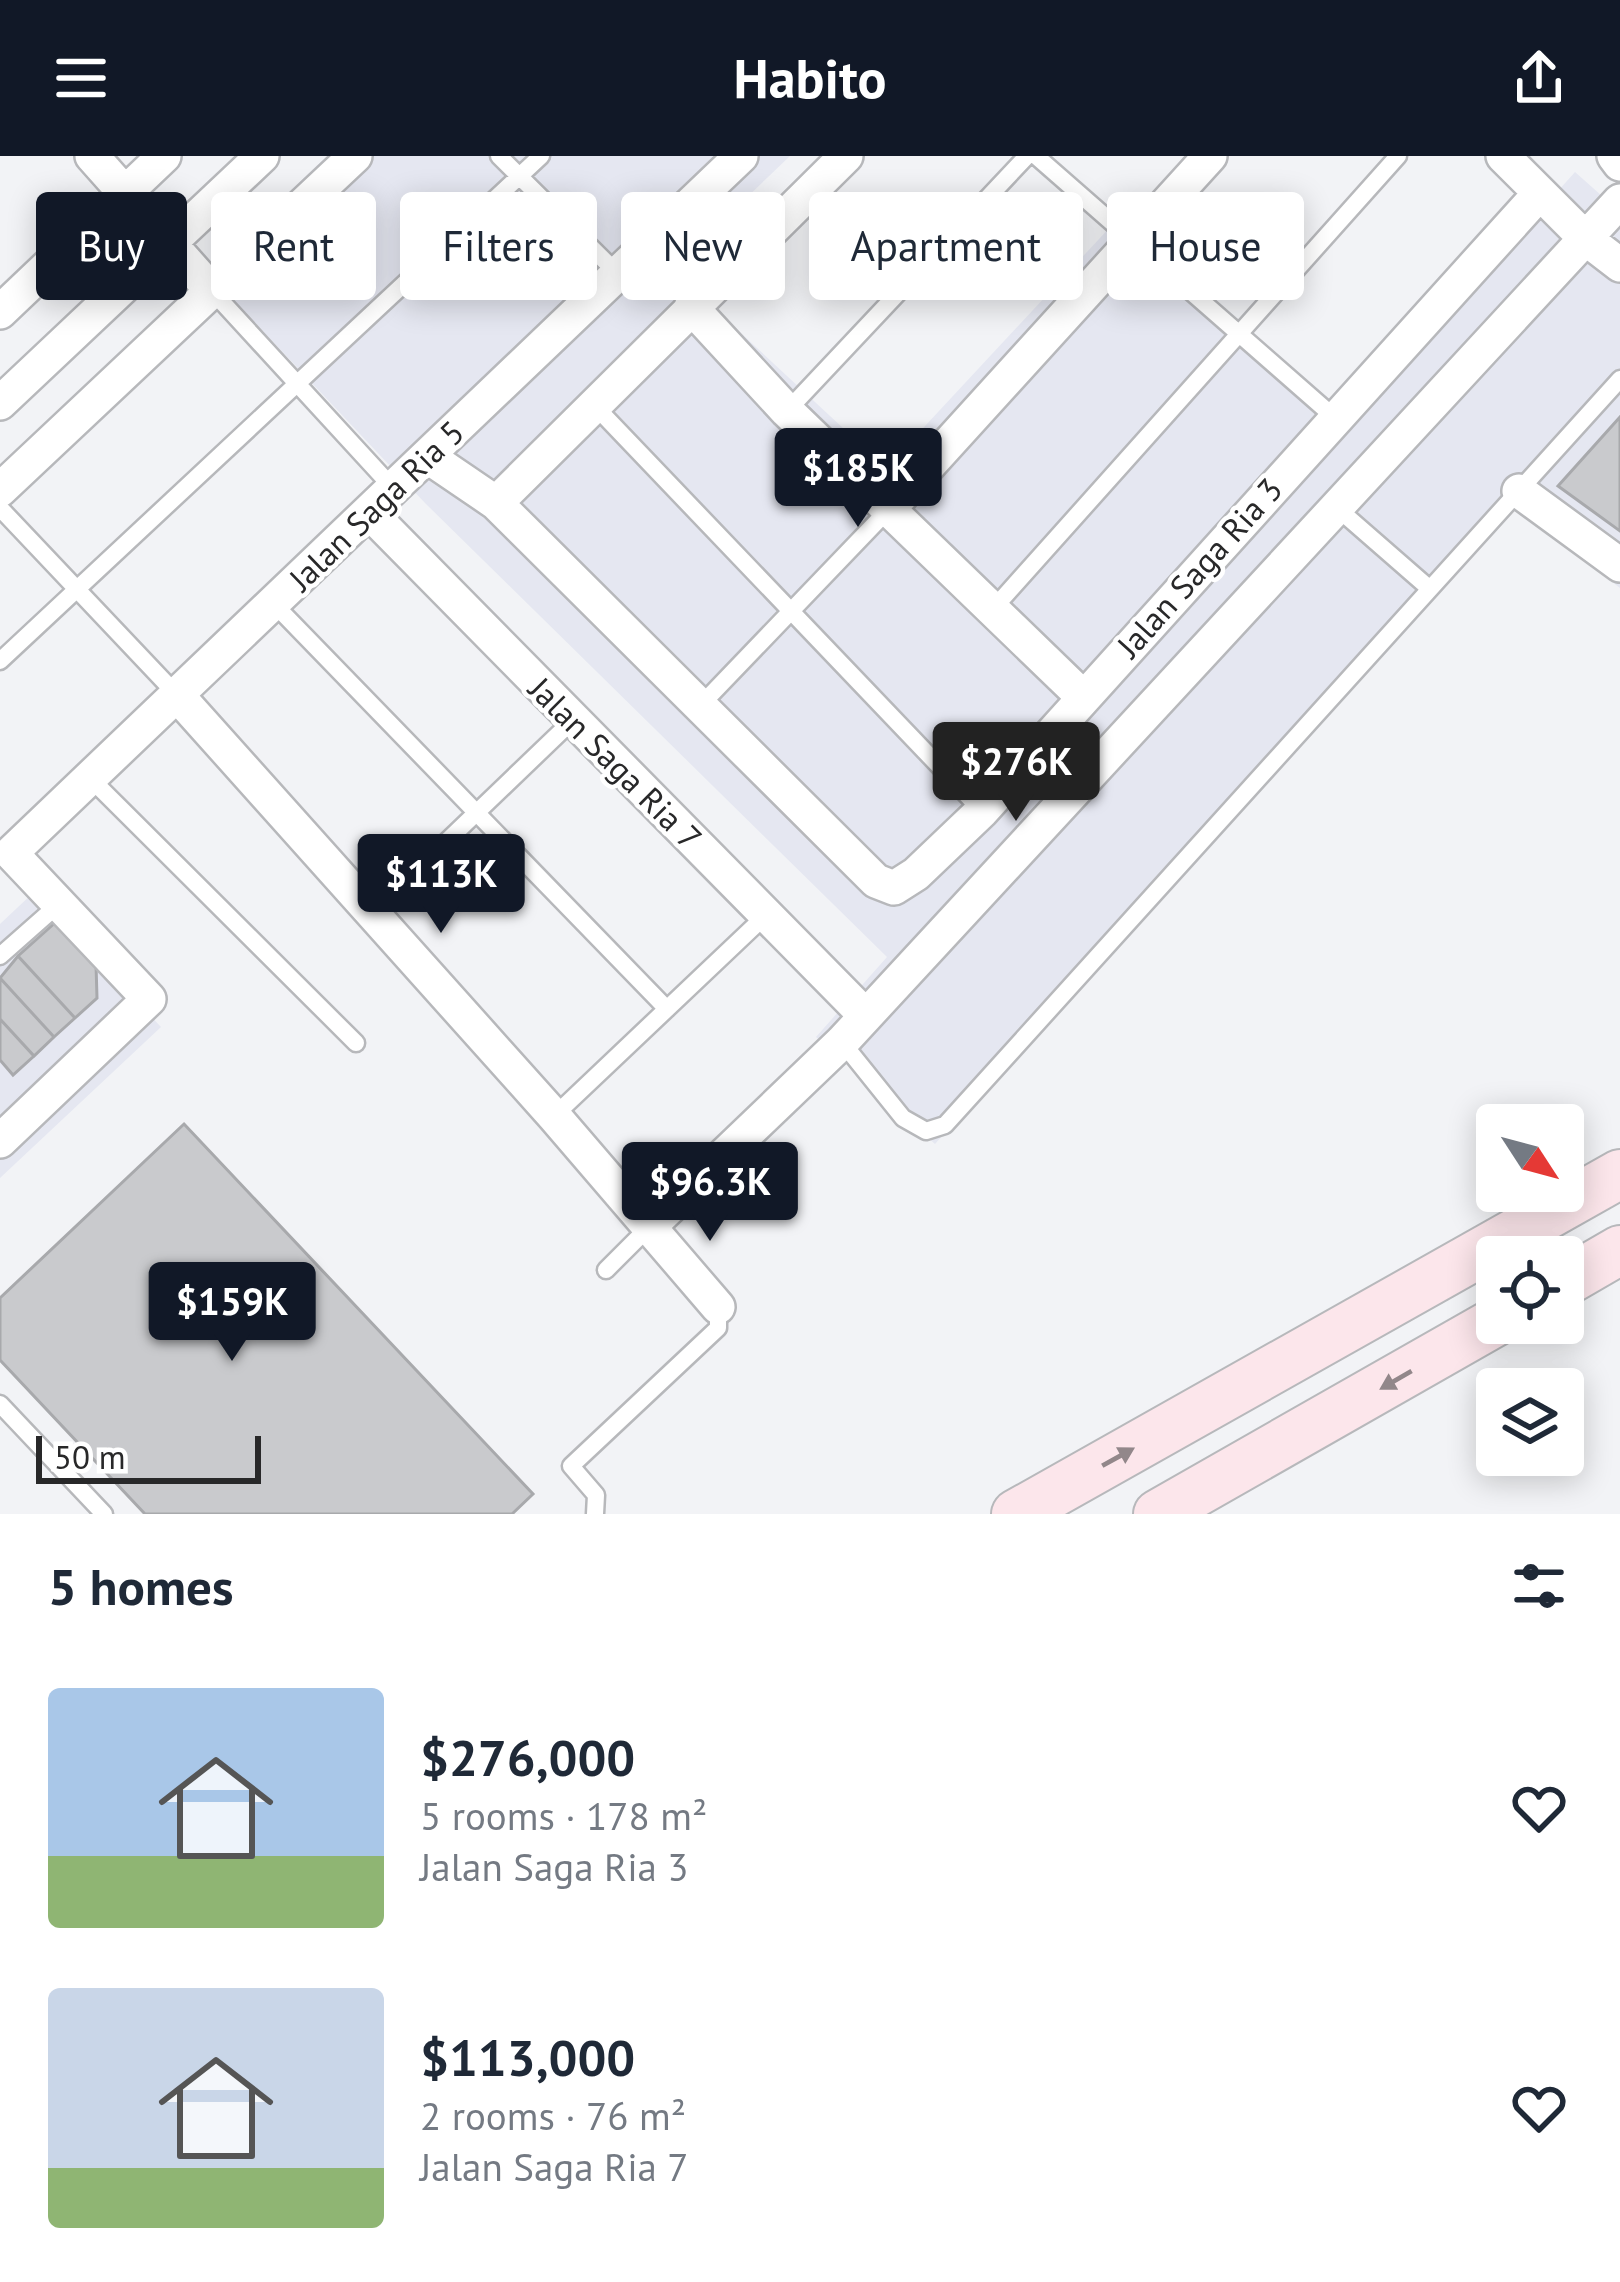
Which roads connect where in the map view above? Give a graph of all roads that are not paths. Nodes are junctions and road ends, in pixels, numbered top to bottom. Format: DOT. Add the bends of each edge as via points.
graph roads {
  1 [pos="92,156"];
  2 [pos="164,156"];
  3 [pos="262,156"];
  4 [pos="355,156"];
  5 [pos="499,156"];
  6 [pos="541,156"];
  7 [pos="741,156"];
  8 [pos="846,156"];
  9 [pos="1031,156"];
  10 [pos="1210,156"];
  11 [pos="1398,156"];
  12 [pos="1503,156"];
  13 [pos="1614,156"];
  14 [pos="1620,164"];
  15 [pos="519,176"];
  16 [pos="124,192"];
  17 [pos="126,192"];
  18 [pos="317,192"];
  19 [pos="1177,192"];
  20 [pos="1540,193"];
  21 [pos="1620,201"];
  22 [pos="1107,219"];
  23 [pos="187,228"];
  24 [pos="1586,238"];
  25 [pos="187,261"];
  26 [pos="1620,265"];
  27 [pos="1107,270"];
  28 [pos="617,273"];
  29 [pos="36,278"];
  30 [pos="211,290"];
  31 [pos="211,292"];
  32 [pos="111,300"];
  33 [pos="220,300"];
  34 [pos="1200,300"];
  35 [pos="691,307"];
  36 [pos="0,312"];
  37 [pos="1237,333"];
  38 [pos="1620,379"];
  39 [pos="298,385"];
  40 [pos="0,403"];
  41 [pos="594,405"];
  42 [pos="788,411"];
  43 [pos="1334,417"];
  44 [pos="428,455"];
  45 [pos="0,490"];
  46 [pos="1519,491"];
  47 [pos="381,500"];
  48 [pos="496,502"];
  49 [pos="1336,507"];
  50 [pos="0,508"];
  51 [pos="888,510"];
  52 [pos="1620,566"];
  53 [pos="1430,589"];
  54 [pos="77,590"];
  55 [pos="273,603"];
  56 [pos="993,609"];
  57 [pos="788,611"];
  58 [pos="0,661"];
  59 [pos="177,695"];
  60 [pos="1083,697"];
  61 [pos="699,707"];
  62 [pos="573,720"];
  63 [pos="90,778"];
  64 [pos="982,811"];
  65 [pos="478,814"];
  66 [pos="5,848"];
  67 [pos="59,903"];
  68 [pos="373,912"];
  69 [pos="766,915"];
  70 [pos="0,956"];
  71 [pos="667,1009"];
  72 [pos="863,1014"];
  73 [pos="842,1042"];
  74 [pos="356,1043"];
  75 [pos="554,1116"];
  76 [pos="0,1141"];
  77 [pos="1620,1174"];
  78 [pos="650,1226"];
  79 [pos="606,1270"];
  80 [pos="718,1307"];
  81 [pos="1476,1333"];
  82 [pos="0,1404"];
  83 [pos="104,1514"];
  84 [pos="595,1514"];
  85 [pos="1016,1514"];
  86 [pos="1158,1514"];
  1 -- 16 [label="street"];
  2 -- 17 [label="street"];
  3 -- 23 [label="street"];
  4 -- 18 [label="street"];
  5 -- 15 [label="lane"];
  6 -- 15 [label="lane"];
  7 -- 28 [label="street, Jalan Saga Ria 5"];
  8 -- 35 [label="street"];
  9 -- 22 [label="lane"];
  9 -- 42 [label="lane"];
  10 -- 19 [label="street"];
  11 -- 37 [label="lane"];
  12 -- 20 [label="street"];
  13 -- 14 [label="street"];
  15 -- 28 [label="lane"];
  15 -- 39 [label="lane"];
  20 -- 24 [label="street"];
  20 -- 43 [label="street, Jalan Saga Ria 3"];
  21 -- 24 [label="street"];
  24 -- 26 [label="street"];
  24 -- 49 [label="street"];
  25 -- 30 [label="street"];
  27 -- 51 [label="street"];
  28 -- 44 [label="street, Jalan Saga Ria 5"];
  29 -- 36 [label="street"];
  31 -- 45 [label="street"];
  32 -- 40 [label="street"];
  33 -- 39 [label="lane"];
  34 -- 37 [label="lane"];
  35 -- 41 [label="street"];
  35 -- 42 [label="street"];
  37 -- 43 [label="lane"];
  37 -- 56 [label="lane"];
  38 -- 46 [label="lane"];
  39 -- 47 [label="lane"];
  39 -- 54 [label="lane"];
  41 -- 48 [label="street"];
  41 -- 57 [label="lane"];
  42 -- 51 [label="street"];
  43 -- 60 [label="street, Jalan Saga Ria 3"];
  44 -- 47 [label="street, Jalan Saga Ria 5"];
  44 -- 48 [label="street, Jalan Saga Ria 3"];
  46 -- 52 [label="street"];
  46 -- 53 [label="lane"];
  47 -- 55 [label="street, Jalan Saga Ria 5"];
  47 -- 62 [label="street, Jalan Saga Ria 7"];
  48 -- 61 [label="street, Jalan Saga Ria 3"];
  49 -- 53 [label="lane"];
  49 -- 72 [label="street"];
  50 -- 54 [label="lane"];
  51 -- 56 [label="street"];
  51 -- 57 [label="lane"];
  53 -- 73 [label="lane" via="945,1125 926,1131 903,1118"];
  54 -- 58 [label="lane"];
  54 -- 59 [label="lane"];
  55 -- 59 [label="street, Jalan Saga Ria 5"];
  55 -- 65 [label="lane"];
  56 -- 60 [label="street"];
  57 -- 61 [label="lane"];
  57 -- 64 [label="lane"];
  59 -- 63 [label="street, Jalan Saga Ria 5"];
  59 -- 68 [label="street"];
  60 -- 64 [label="street, Jalan Saga Ria 3"];
  61 -- 64 [label="street, Jalan Saga Ria 3" via="876,881 894,888"];
  62 -- 65 [label="lane"];
  62 -- 69 [label="street, Jalan Saga Ria 7"];
  63 -- 66 [label="street, Jalan Saga Ria 5"];
  63 -- 74 [label="lane"];
  65 -- 68 [label="lane"];
  65 -- 71 [label="lane"];
  66 -- 67 [label="street"];
  67 -- 70 [label="lane"];
  67 -- 76 [label="street" via="149,999"];
  68 -- 75 [label="street"];
  69 -- 71 [label="lane"];
  69 -- 72 [label="street, Jalan Saga Ria 7"];
  71 -- 75 [label="lane"];
  72 -- 73 [label="street"];
  73 -- 78 [label="street"];
  75 -- 78 [label="street"];
  85 -- 77 [label="main road, one-way"];
  78 -- 79 [label="lane"];
  78 -- 80 [label="street"];
  80 -- 84 [label="lane" via="718,1328 572,1466 596,1495"];
  81 -- 86 [label="main road, one-way"];
  82 -- 83 [label="lane"];
}
